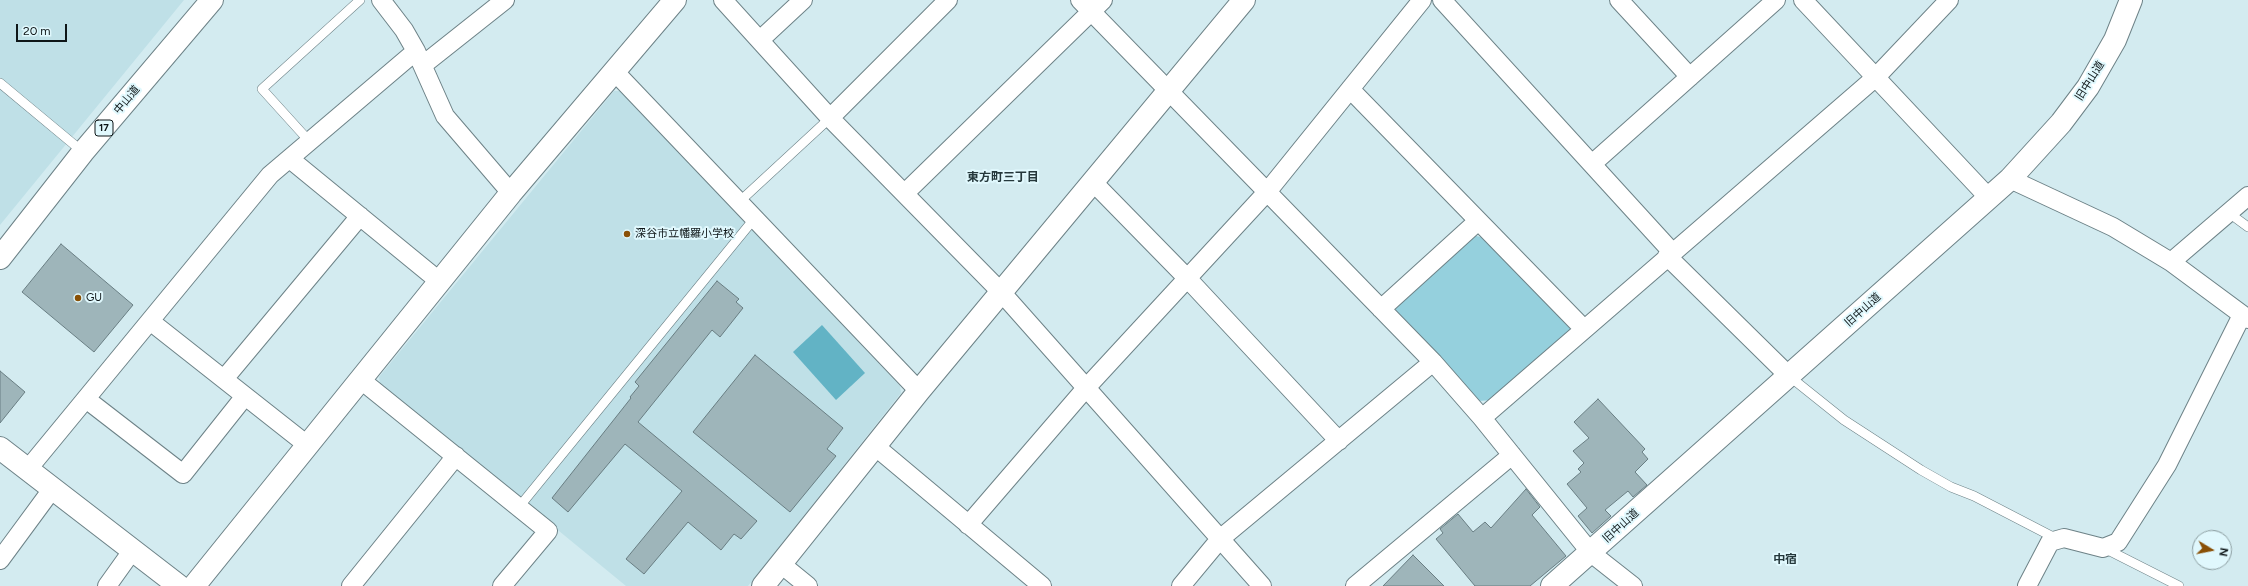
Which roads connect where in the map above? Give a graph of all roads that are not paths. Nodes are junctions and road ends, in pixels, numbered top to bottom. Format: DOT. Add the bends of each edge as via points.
graph roads {
  1 [pos="212,0"];
  2 [pos="360,0"];
  3 [pos="381,0"];
  4 [pos="505,0"];
  5 [pos="675,0"];
  6 [pos="723,0"];
  7 [pos="803,0"];
  8 [pos="948,0"];
  9 [pos="1244,0"];
  10 [pos="1422,0"];
  11 [pos="1442,0"];
  12 [pos="1619,0"];
  13 [pos="1776,0"];
  14 [pos="1803,0"];
  15 [pos="1949,0"];
  16 [pos="2132,0"];
  17 [pos="1092,4"];
  18 [pos="760,40"];
  19 [pos="419,58"];
  20 [pos="615,72"];
  21 [pos="1690,77"];
  22 [pos="1876,77"];
  23 [pos="0,83"];
  24 [pos="1350,89"];
  25 [pos="1168,90"];
  26 [pos="830,118"];
  27 [pos="310,142"];
  28 [pos="83,152"];
  29 [pos="290,159"];
  30 [pos="1592,164"];
  31 [pos="2010,179"];
  32 [pos="1093,182"];
  33 [pos="905,192"];
  34 [pos="1267,192"];
  35 [pos="511,193"];
  36 [pos="2248,196"];
  37 [pos="1989,198"];
  38 [pos="738,203"];
  39 [pos="2229,213"];
  40 [pos="360,216"];
  41 [pos="754,219"];
  42 [pos="1478,221"];
  43 [pos="2248,227"];
  44 [pos="1669,254"];
  45 [pos="0,258"];
  46 [pos="2170,262"];
  47 [pos="1187,278"];
  48 [pos="439,281"];
  49 [pos="1002,293"];
  50 [pos="1381,309"];
  51 [pos="2245,317"];
  52 [pos="150,321"];
  53 [pos="1584,329"];
  54 [pos="1433,362"];
  55 [pos="1789,376"];
  56 [pos="224,379"];
  57 [pos="361,380"];
  58 [pos="1086,388"];
  59 [pos="919,391"];
  60 [pos="245,396"];
  61 [pos="86,400"];
  62 [pos="1482,418"];
  63 [pos="1338,441"];
  64 [pos="306,444"];
  65 [pos="876,447"];
  66 [pos="1,451"];
  67 [pos="1512,455"];
  68 [pos="456,456"];
  69 [pos="28,469"];
  70 [pos="52,488"];
  71 [pos="519,507"];
  72 [pos="968,525"];
  73 [pos="2059,539"];
  74 [pos="1220,540"];
  75 [pos="2103,548"];
  76 [pos="132,551"];
  77 [pos="1591,553"];
  78 [pos="0,560"];
  79 [pos="781,564"];
  80 [pos="107,586"];
  81 [pos="179,586"];
  82 [pos="194,586"];
  83 [pos="351,586"];
  84 [pos="502,586"];
  85 [pos="763,586"];
  86 [pos="808,586"];
  87 [pos="1042,586"];
  88 [pos="1181,586"];
  89 [pos="1262,586"];
  90 [pos="1356,586"];
  91 [pos="1552,586"];
  92 [pos="1633,586"];
  93 [pos="2026,586"];
  94 [pos="2179,586"];
  1 -- 28 [label="main road, 中山道 / 17"];
  2 -- 27 [label="lane" via="262,89"];
  3 -- 19 [label="street" via="404,30"];
  4 -- 19 [label="street"];
  5 -- 20 [label="main road"];
  6 -- 18 [label="street"];
  7 -- 18 [label="street"];
  8 -- 26 [label="street"];
  9 -- 25 [label="main road"];
  10 -- 24 [label="street"];
  11 -- 30 [label="street"];
  12 -- 21 [label="street"];
  13 -- 21 [label="street"];
  14 -- 22 [label="street"];
  15 -- 22 [label="street"];
  16 -- 31 [label="main road, 旧中山道" via="2115,40 2088,87 2061,123"];
  17 -- 25 [label="street"];
  17 -- 33 [label="street"];
  18 -- 26 [label="street"];
  19 -- 27 [label="street"];
  19 -- 35 [label="street" via="445,116"];
  20 -- 35 [label="main road"];
  20 -- 38 [label="street"];
  21 -- 30 [label="street"];
  22 -- 37 [label="street"];
  22 -- 44 [label="street"];
  23 -- 28 [label="lane"];
  24 -- 34 [label="street"];
  24 -- 42 [label="street"];
  25 -- 32 [label="main road"];
  25 -- 34 [label="street"];
  26 -- 33 [label="street"];
  26 -- 38 [label="lane"];
  27 -- 29 [label="street"];
  28 -- 45 [label="main road, 中山道 / 17"];
  29 -- 40 [label="street"];
  29 -- 52 [label="street" via="270,175"];
  30 -- 44 [label="street"];
  31 -- 37 [label="main road, 旧中山道"];
  31 -- 46 [label="street" via="2113,227"];
  32 -- 47 [label="street"];
  32 -- 49 [label="main road"];
  33 -- 49 [label="street"];
  34 -- 47 [label="street"];
  34 -- 50 [label="street"];
  35 -- 48 [label="main road"];
  36 -- 39 [label="street"];
  37 -- 55 [label="main road, 旧中山道"];
  38 -- 41 [label="street"];
  39 -- 43 [label="lane"];
  39 -- 46 [label="street"];
  40 -- 48 [label="street"];
  40 -- 56 [label="street"];
  41 -- 59 [label="street"];
  41 -- 71 [label="lane"];
  42 -- 50 [label="street"];
  42 -- 53 [label="street"];
  44 -- 53 [label="street"];
  44 -- 55 [label="street"];
  46 -- 51 [label="street"];
  47 -- 58 [label="street"];
  47 -- 63 [label="street"];
  48 -- 57 [label="main road"];
  49 -- 58 [label="street"];
  49 -- 59 [label="main road"];
  50 -- 54 [label="street"];
  51 -- 75 [label="street" via="2167,465 2118,542"];
  52 -- 56 [label="street"];
  52 -- 61 [label="street"];
  53 -- 62 [label="street"];
  54 -- 62 [label="street"];
  54 -- 63 [label="street"];
  55 -- 73 [label="lane" via="1844,420 1921,470"];
  55 -- 77 [label="main road, 旧中山道"];
  56 -- 60 [label="street"];
  57 -- 64 [label="main road"];
  57 -- 68 [label="street"];
  58 -- 72 [label="street"];
  58 -- 74 [label="street"];
  59 -- 65 [label="main road"];
  60 -- 61 [label="street" via="183,474"];
  60 -- 64 [label="street"];
  61 -- 69 [label="street"];
  62 -- 67 [label="street"];
  63 -- 74 [label="street"];
  64 -- 82 [label="main road"];
  65 -- 72 [label="street"];
  65 -- 79 [label="main road"];
  66 -- 69 [label="main road"];
  67 -- 77 [label="street"];
  67 -- 90 [label="street"];
  68 -- 71 [label="street"];
  68 -- 83 [label="street"];
  69 -- 70 [label="main road"];
  70 -- 76 [label="main road"];
  70 -- 78 [label="street"];
  71 -- 84 [label="street" via="548,531"];
  72 -- 87 [label="street"];
  73 -- 75 [label="street"];
  73 -- 93 [label="street" via="2050,542"];
  74 -- 88 [label="street"];
  74 -- 89 [label="street"];
  75 -- 94 [label="lane"];
  76 -- 80 [label="street"];
  76 -- 81 [label="main road"];
  77 -- 91 [label="main road, 旧中山道"];
  77 -- 92 [label="street"];
  79 -- 85 [label="main road"];
  79 -- 86 [label="street"];
}
